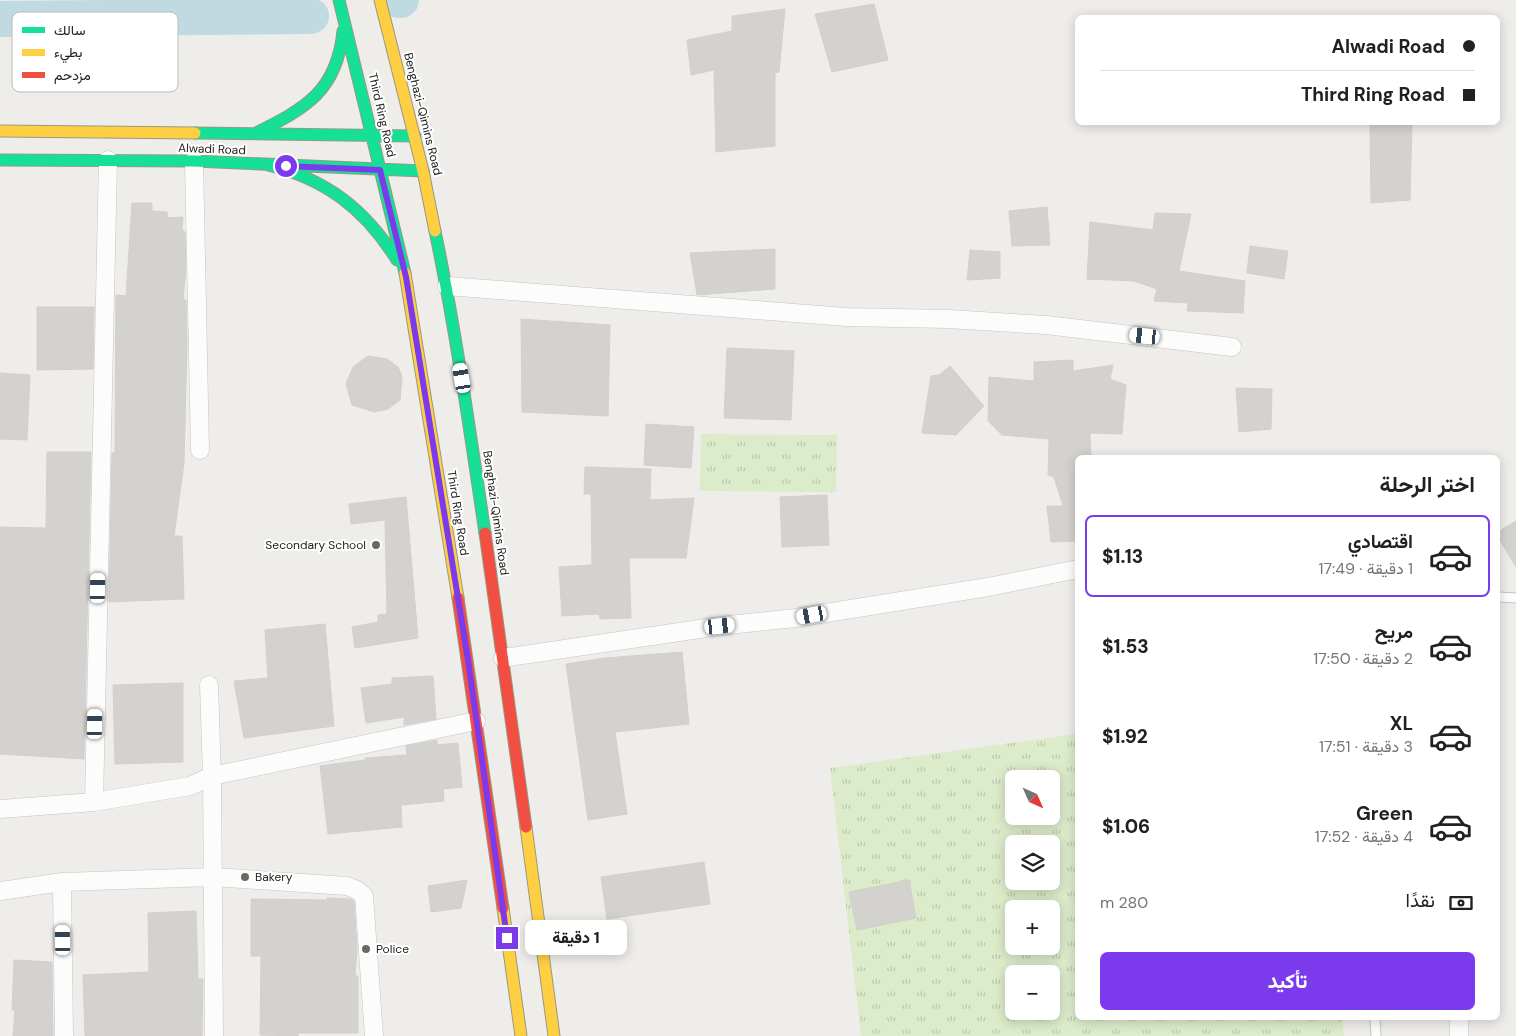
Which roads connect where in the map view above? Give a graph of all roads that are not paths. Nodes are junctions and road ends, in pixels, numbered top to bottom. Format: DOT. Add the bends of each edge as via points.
graph roads {
  1 [pos="339,0"];
  2 [pos="380,0"];
  3 [pos="345,22"];
  4 [pos="0,131"];
  5 [pos="256,133"];
  6 [pos="415,136"];
  7 [pos="374,137"];
  8 [pos="0,160"];
  9 [pos="108,160"];
  10 [pos="194,161"];
  11 [pos="268,165"];
  12 [pos="380,170"];
  13 [pos="423,171"];
  14 [pos="406,277"];
  15 [pos="447,286"];
  16 [pos="1232,347"];
  17 [pos="200,450"];
  18 [pos="1075,570"];
  19 [pos="1500,598"];
  20 [pos="1516,598"];
  21 [pos="503,658"];
  22 [pos="208,685"];
  23 [pos="476,721"];
  24 [pos="212,776"];
  25 [pos="94,802"];
  26 [pos="0,809"];
  27 [pos="213,877"];
  28 [pos="62,882"];
  29 [pos="0,891"];
  30 [pos="1375,1020"];
  31 [pos="1459,1020"];
  32 [pos="64,1036"];
  33 [pos="214,1036"];
  34 [pos="374,1036"];
  35 [pos="521,1036"];
  36 [pos="554,1036"];
  37 [pos="1376,1036"];
  38 [pos="1459,1036"];
  1 -- 3 [label="main road, Third Ring Road"];
  2 -- 6 [label="main road, Benghazi-Qimins Road"];
  3 -- 5 [label="main road" via="332,76 316,96 291,116"];
  3 -- 7 [label="main road, Third Ring Road"];
  4 -- 5 [label="main road, Alwadi Road"];
  5 -- 7 [label="main road, Alwadi Road"];
  6 -- 7 [label="main road, Alwadi Road"];
  6 -- 13 [label="main road, Benghazi-Qimins Road"];
  7 -- 12 [label="main road, Third Ring Road"];
  8 -- 9 [label="main road, Alwadi Road"];
  9 -- 10 [label="main road, Alwadi Road"];
  9 -- 25 [label="street"];
  10 -- 11 [label="main road, Alwadi Road"];
  10 -- 17 [label="street"];
  11 -- 12 [label="main road, Alwadi Road"];
  11 -- 14 [label="main road" via="303,175 343,198 364,216 388,245"];
  12 -- 13 [label="main road, Alwadi Road"];
  12 -- 14 [label="main road, Third Ring Road"];
  13 -- 15 [label="main road, Benghazi-Qimins Road"];
  14 -- 23 [label="main road, Third Ring Road"];
  15 -- 16 [label="street" via="846,317 1046,325"];
  15 -- 21 [label="main road, Benghazi-Qimins Road"];
  18 -- 21 [label="street" via="795,618"];
  19 -- 20 [label="lane"];
  21 -- 36 [label="main road, Benghazi-Qimins Road"];
  22 -- 24 [label="street"];
  23 -- 24 [label="street"];
  23 -- 35 [label="main road, Third Ring Road"];
  24 -- 25 [label="street" via="190,786"];
  24 -- 27 [label="street"];
  25 -- 26 [label="street"];
  27 -- 28 [label="street"];
  27 -- 33 [label="street"];
  27 -- 34 [label="street" via="347,886 364,896"];
  28 -- 29 [label="street"];
  28 -- 32 [label="street"];
  30 -- 37 [label="lane"];
  31 -- 38 [label="street"];
}
